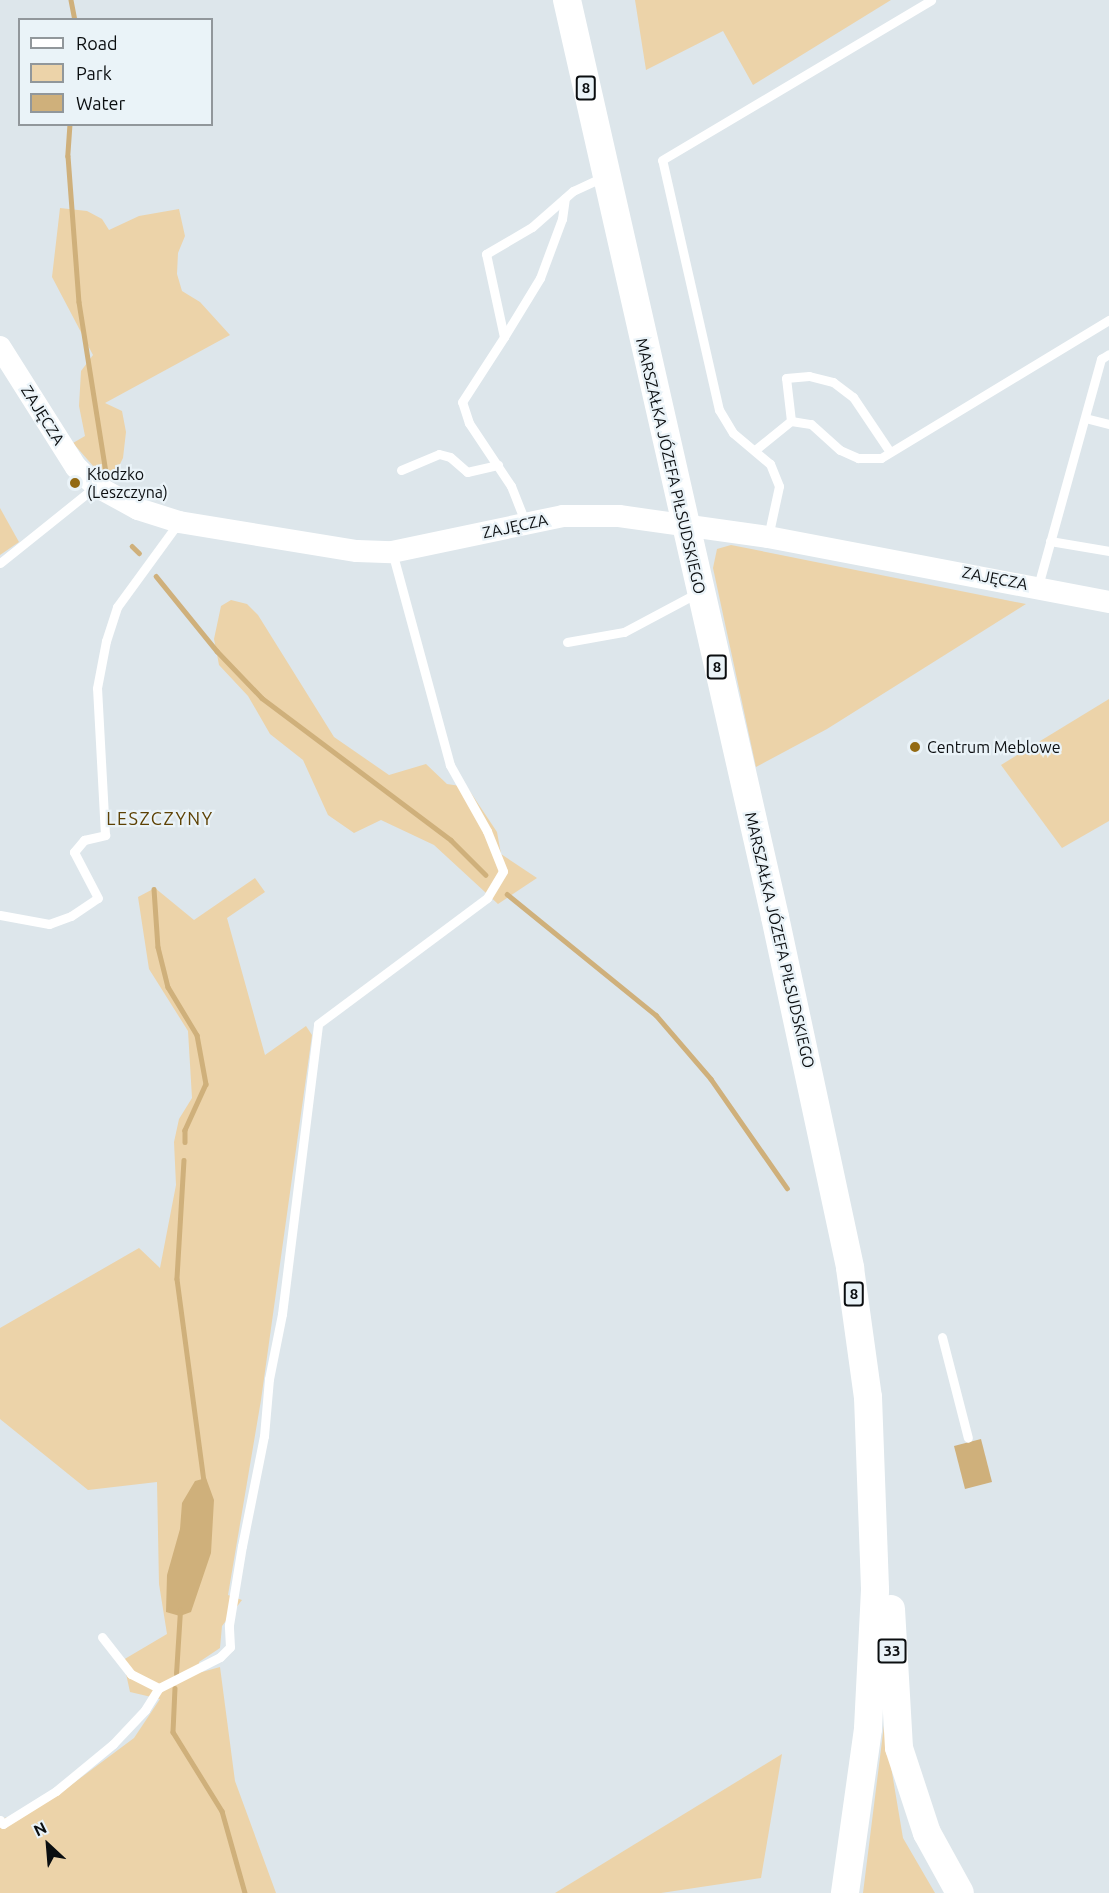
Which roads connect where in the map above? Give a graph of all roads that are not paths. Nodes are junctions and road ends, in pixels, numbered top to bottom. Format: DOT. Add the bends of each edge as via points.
graph roads {
  1 [pos="567,0"];
  2 [pos="931,0"];
  3 [pos="606,176"];
  4 [pos="565,198"];
  5 [pos="1109,320"];
  6 [pos="504,337"];
  7 [pos="0,347"];
  8 [pos="1109,354"];
  9 [pos="1085,418"];
  10 [pos="791,421"];
  11 [pos="1109,424"];
  12 [pos="755,450"];
  13 [pos="890,452"];
  14 [pos="498,465"];
  15 [pos="401,470"];
  16 [pos="96,486"];
  17 [pos="179,522"];
  18 [pos="684,523"];
  19 [pos="526,524"];
  20 [pos="768,537"];
  21 [pos="1050,541"];
  22 [pos="1109,551"];
  23 [pos="392,552"];
  24 [pos="0,563"];
  25 [pos="1038,586"];
  26 [pos="699,592"];
  27 [pos="1109,602"];
  28 [pos="567,642"];
  29 [pos="0,915"];
  30 [pos="942,1337"];
  31 [pos="868,1397"];
  32 [pos="968,1438"];
  33 [pos="102,1636"];
  34 [pos="159,1688"];
  35 [pos="0,1820"];
  36 [pos="845,1893"];
  37 [pos="960,1893"];
  1 -- 3 [label="highway, MARSZAŁKA JÓZEFA PIŁSUDSKIEGO / 8"];
  2 -- 12 [label="lane" via="662,160 719,410 733,433"];
  3 -- 4 [label="lane"];
  3 -- 18 [label="highway, MARSZAŁKA JÓZEFA PIŁSUDSKIEGO / 8"];
  4 -- 6 [label="lane" via="562,219 540,278"];
  4 -- 6 [label="lane" via="532,227 486,254"];
  5 -- 13 [label="lane"];
  6 -- 14 [label="lane" via="462,402 469,423"];
  7 -- 16 [label="street, ZAJĘCZA" via="76,467"];
  8 -- 9 [label="lane" via="1101,359"];
  9 -- 11 [label="lane"];
  9 -- 21 [label="lane"];
  10 -- 12 [label="lane"];
  10 -- 13 [label="lane" via="811,424 840,450 858,458 880,458"];
  10 -- 13 [label="lane" via="786,378 809,376 833,381 853,397"];
  12 -- 20 [label="lane" via="770,464 779,486"];
  14 -- 15 [label="lane" via="467,472 450,457 439,454"];
  14 -- 19 [label="lane"];
  16 -- 17 [label="street, ZAJĘCZA" via="138,509"];
  16 -- 24 [label="lane"];
  17 -- 23 [label="street, ZAJĘCZA" via="357,551"];
  17 -- 29 [label="lane" via="117,607 107,636 97,688 105,835 84,840 74,852 98,898 71,916 49,924"];
  18 -- 19 [label="street, ZAJĘCZA" via="619,516 563,516"];
  18 -- 20 [label="street, ZAJĘCZA"];
  18 -- 26 [label="highway, MARSZAŁKA JÓZEFA PIŁSUDSKIEGO / 8"];
  19 -- 23 [label="street, ZAJĘCZA"];
  20 -- 25 [label="street, ZAJĘCZA"];
  21 -- 22 [label="lane"];
  21 -- 25 [label="lane"];
  23 -- 34 [label="lane" via="450,765 487,831 503,871 487,898 318,1024 282,1314 229,1625 230,1647 220,1657"];
  25 -- 27 [label="street, ZAJĘCZA"];
  26 -- 28 [label="lane" via="624,632"];
  26 -- 31 [label="highway, MARSZAŁKA JÓZEFA PIŁSUDSKIEGO / 8" via="836,1191"];
  30 -- 32 [label="lane"];
  31 -- 36 [label="highway, MARSZAŁKA JÓZEFA PIŁSUDSKIEGO / 8" via="875,1590 868,1730"];
  31 -- 37 [label="highway, 33" via="885,1474 899,1748 927,1833"];
  33 -- 34 [label="lane" via="131,1674"];
  34 -- 35 [label="lane" via="145,1710 113,1744 56,1791 3,1824"];
}
